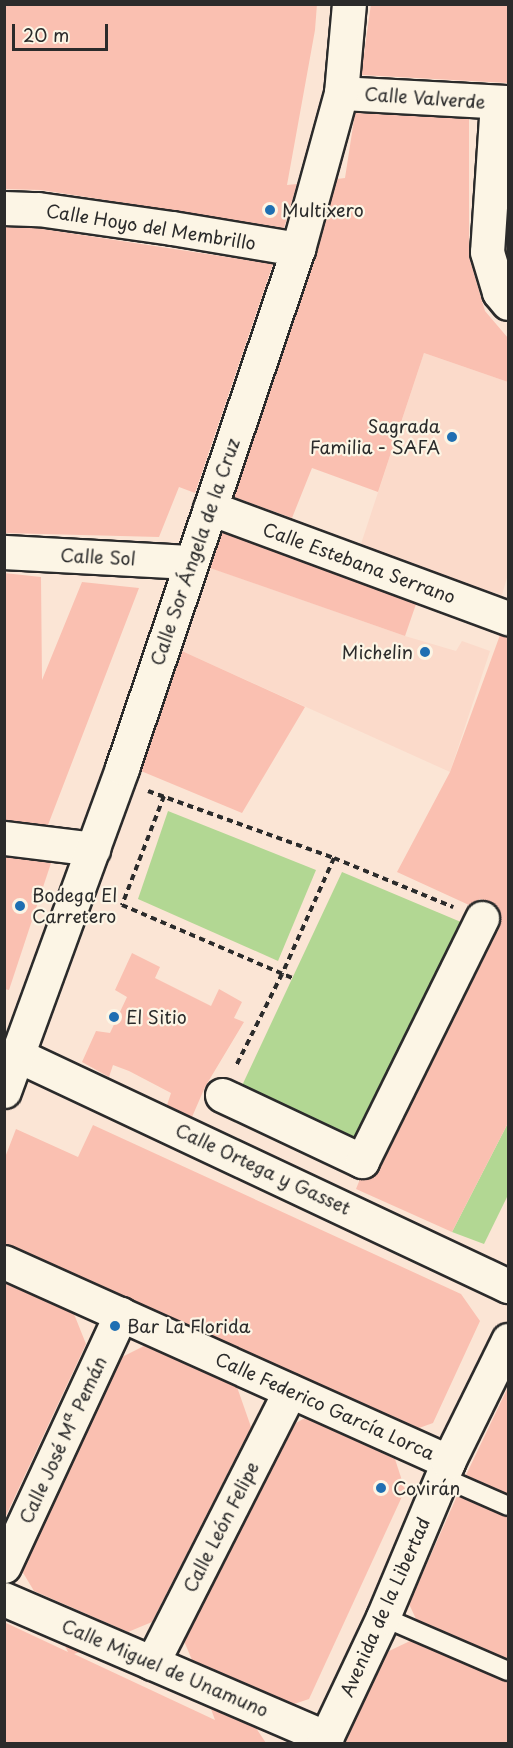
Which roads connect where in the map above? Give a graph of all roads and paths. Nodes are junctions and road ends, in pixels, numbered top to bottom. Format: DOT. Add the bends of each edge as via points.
graph roads {
  1 [pos="350,4"];
  2 [pos="341,93"];
  3 [pos="503,102"];
  4 [pos="4,208"];
  5 [pos="298,249"];
  6 [pos="508,303"];
  7 [pos="210,507"];
  8 [pos="4,552"];
  9 [pos="191,562"];
  10 [pos="508,618"];
  11 [pos="4,838"];
  12 [pos="93,849"];
  13 [pos="334,858"];
  14 [pos="473,915"];
  15 [pos="282,974"];
  16 [pos="292,978"];
  17 [pos="17,1055"];
  18 [pos="4,1090"];
  19 [pos="222,1095"];
  20 [pos="4,1262"];
  21 [pos="508,1286"];
  22 [pos="121,1314"];
  23 [pos="508,1340"];
  24 [pos="290,1391"];
  25 [pos="445,1470"];
  26 [pos="508,1506"];
  27 [pos="4,1566"];
  28 [pos="4,1599"];
  29 [pos="383,1617"];
  30 [pos="152,1663"];
  31 [pos="508,1671"];
  32 [pos="324,1741"];
  1 -- 2 [label="street, Calle Sor Ángela de la Cruz"];
  2 -- 3 [label="street, Calle Valverde"];
  2 -- 5 [label="street, Calle Sor Ángela de la Cruz"];
  3 -- 6 [label="street" via="487,252 499,292"];
  4 -- 5 [label="street, Calle Hoyo del Membrillo" via="160,226"];
  5 -- 7 [label="street, Calle Sor Ángela de la Cruz"];
  7 -- 9 [label="street, Calle Sor Ángela de la Cruz"];
  7 -- 10 [label="street, Calle Estebana Serrano"];
  8 -- 9 [label="street, Calle Sol"];
  9 -- 12 [label="street, Calle Sor Ángela de la Cruz"];
  11 -- 12 [label="street"];
  12 -- 17 [label="street, Calle Sor Ángela de la Cruz"];
  13 -- 14 [label="path"];
  13 -- 15 [label="path"];
  13 -- 15 [label="path" via="164,796 122,905"];
  14 -- 19 [label="street" via="362,1161"];
  15 -- 16 [label="path"];
  15 -- 19 [label="path"];
  17 -- 18 [label="street, Calle Sor Ángela de la Cruz"];
  17 -- 21 [label="street, Calle Ortega y Gasset"];
  20 -- 22 [label="street, Calle Federico García Lorca"];
  22 -- 24 [label="street, Calle Federico García Lorca"];
  22 -- 27 [label="street, Calle José Mª Pemán"];
  23 -- 25 [label="street, Avenida de la Libertad"];
  24 -- 25 [label="street, Calle Federico García Lorca"];
  24 -- 30 [label="street, Calle León Felipe"];
  25 -- 26 [label="lane"];
  25 -- 29 [label="street, Avenida de la Libertad"];
  28 -- 30 [label="street, Calle Miguel de Unamuno"];
  29 -- 31 [label="lane"];
  29 -- 32 [label="street, Avenida de la Libertad"];
  30 -- 32 [label="street, Calle Miguel de Unamuno"];
}
